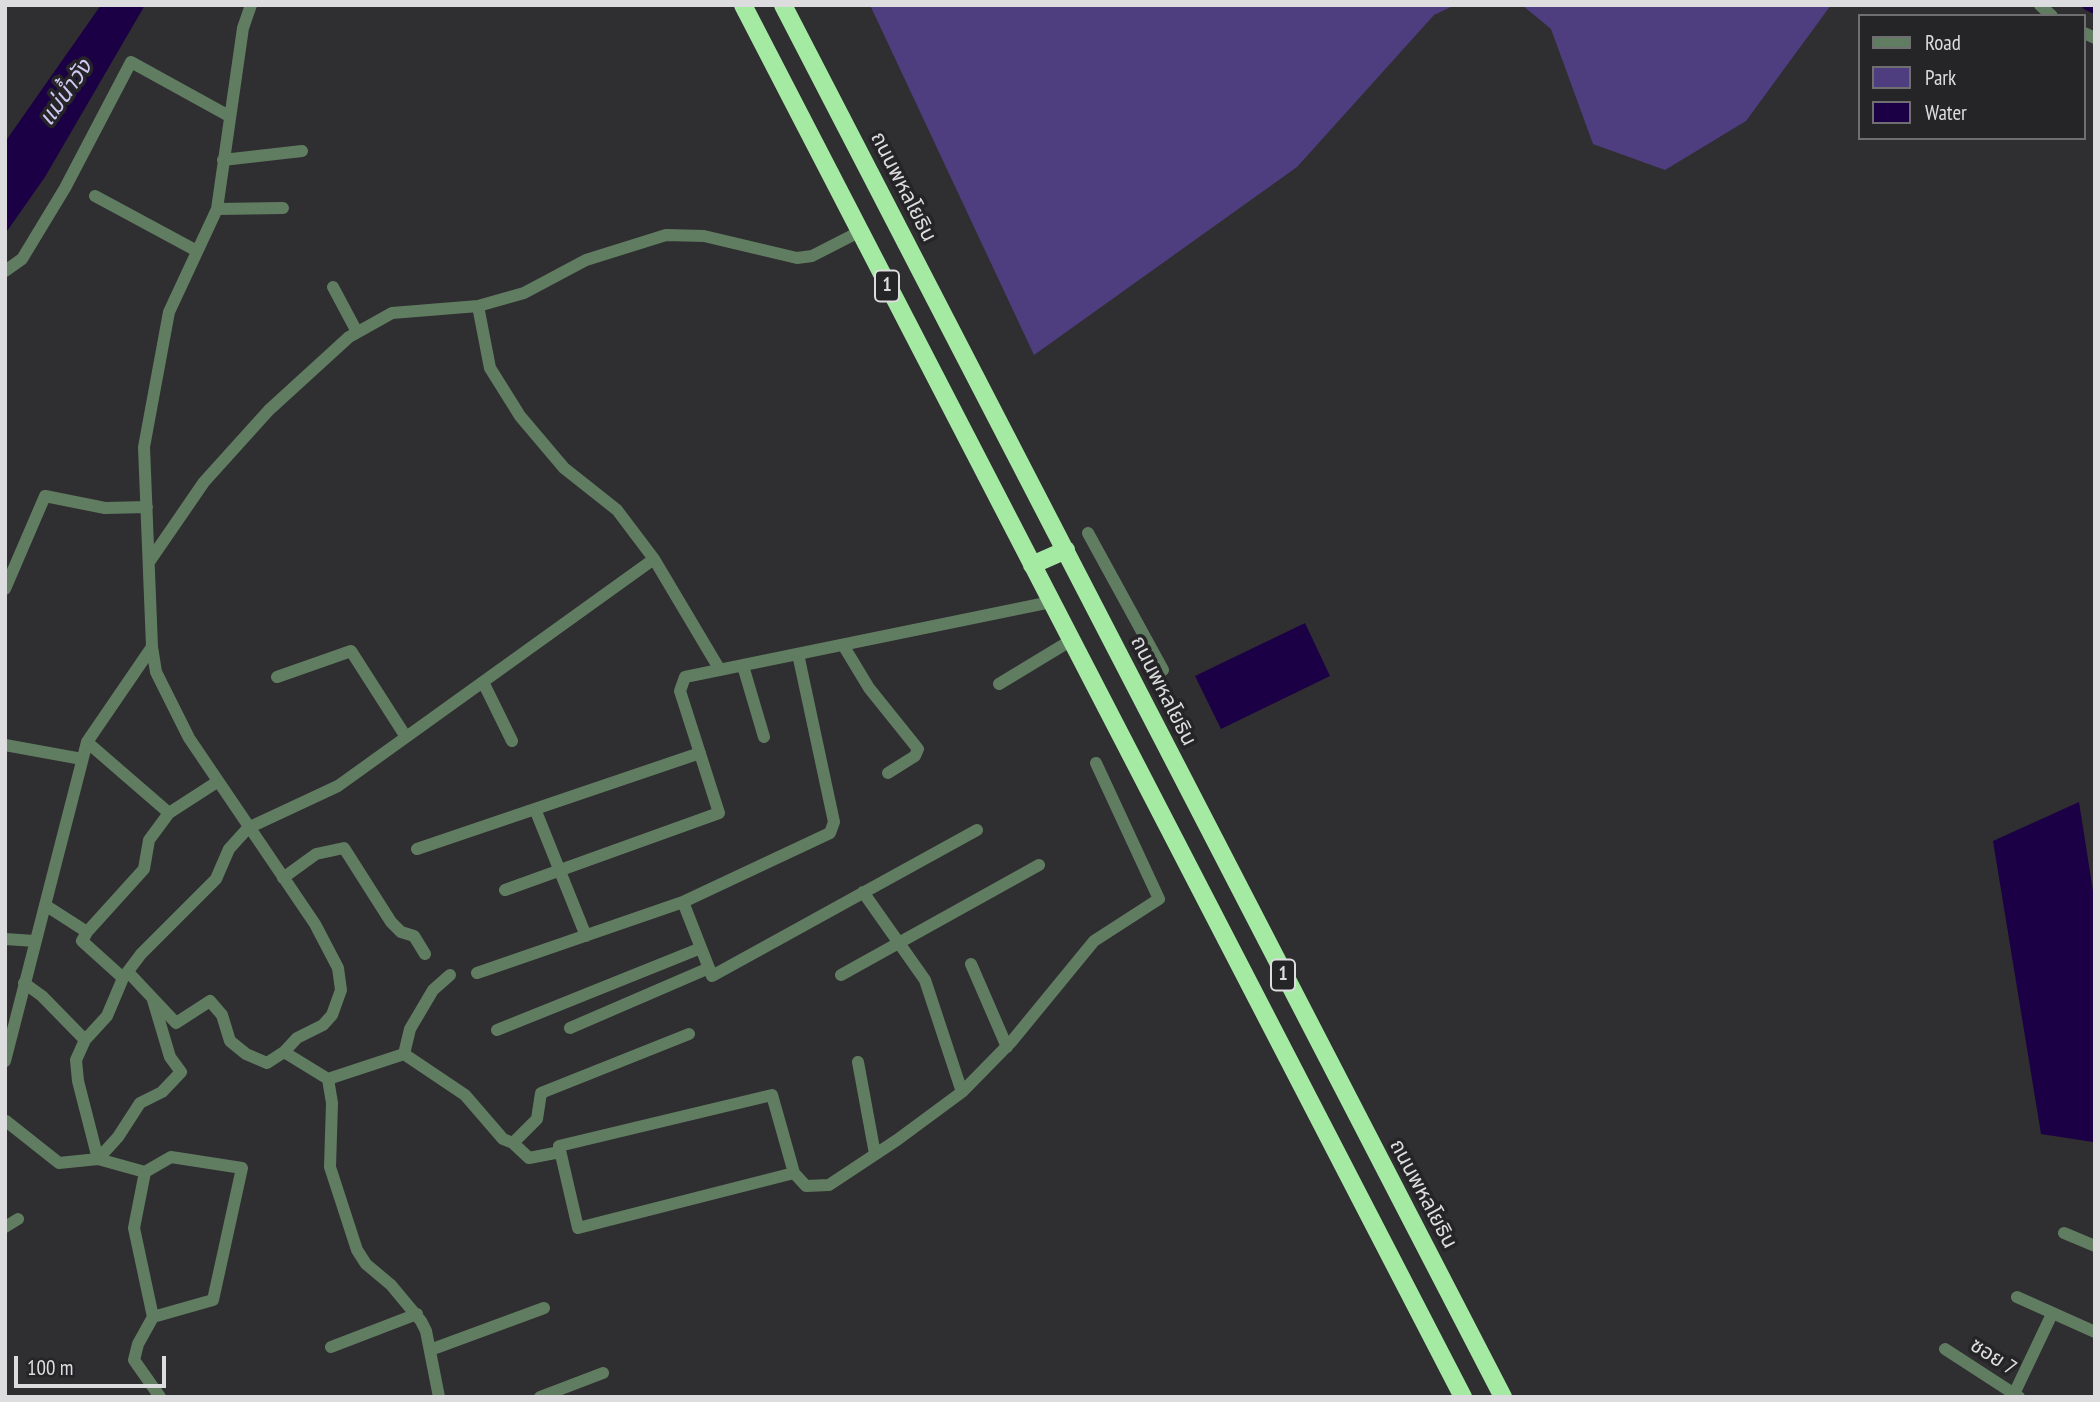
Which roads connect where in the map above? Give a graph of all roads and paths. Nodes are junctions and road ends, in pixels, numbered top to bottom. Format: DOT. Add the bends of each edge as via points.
graph roads {
  1 [pos="251,5"];
  2 [pos="743,5"];
  3 [pos="783,5"];
  4 [pos="229,116"];
  5 [pos="302,151"];
  6 [pos="223,160"];
  7 [pos="95,196"];
  8 [pos="284,208"];
  9 [pos="217,209"];
  10 [pos="859,232"];
  11 [pos="197,251"];
  12 [pos="5,271"];
  13 [pos="333,287"];
  14 [pos="478,306"];
  15 [pos="357,332"];
  16 [pos="147,507"];
  17 [pos="1088,533"];
  18 [pos="1066,550"];
  19 [pos="654,559"];
  20 [pos="149,562"];
  21 [pos="1032,565"];
  22 [pos="7,581"];
  23 [pos="1051,602"];
  24 [pos="1070,640"];
  25 [pos="844,645"];
  26 [pos="152,647"];
  27 [pos="798,654"];
  28 [pos="743,666"];
  29 [pos="720,670"];
  30 [pos="1163,670"];
  31 [pos="277,677"];
  32 [pos="483,682"];
  33 [pos="999,684"];
  34 [pos="406,737"];
  35 [pos="764,737"];
  36 [pos="512,741"];
  37 [pos="87,742"];
  38 [pos="5,745"];
  39 [pos="700,753"];
  40 [pos="82,759"];
  41 [pos="1096,763"];
  42 [pos="888,773"];
  43 [pos="217,782"];
  44 [pos="534,809"];
  45 [pos="169,813"];
  46 [pos="248,828"];
  47 [pos="977,830"];
  48 [pos="417,849"];
  49 [pos="1040,865"];
  50 [pos="560,870"];
  51 [pos="283,878"];
  52 [pos="505,890"];
  53 [pos="863,892"];
  54 [pos="683,902"];
  55 [pos="45,905"];
  56 [pos="87,932"];
  57 [pos="586,936"];
  58 [pos="5,939"];
  59 [pos="35,941"];
  60 [pos="900,942"];
  61 [pos="701,948"];
  62 [pos="425,954"];
  63 [pos="971,964"];
  64 [pos="709,968"];
  65 [pos="477,973"];
  66 [pos="125,975"];
  67 [pos="450,975"];
  68 [pos="841,975"];
  69 [pos="24,983"];
  70 [pos="153,999"];
  71 [pos="570,1028"];
  72 [pos="497,1030"];
  73 [pos="689,1034"];
  74 [pos="85,1040"];
  75 [pos="1007,1047"];
  76 [pos="284,1052"];
  77 [pos="404,1054"];
  78 [pos="5,1061"];
  79 [pos="858,1062"];
  80 [pos="328,1079"];
  81 [pos="962,1092"];
  82 [pos="5,1120"];
  83 [pos="513,1143"];
  84 [pos="560,1152"];
  85 [pos="875,1154"];
  86 [pos="98,1159"];
  87 [pos="145,1171"];
  88 [pos="794,1173"];
  89 [pos="18,1219"];
  90 [pos="5,1227"];
  91 [pos="2064,1233"];
  92 [pos="2095,1246"];
  93 [pos="2017,1297"];
  94 [pos="544,1308"];
  95 [pos="416,1314"];
  96 [pos="2052,1314"];
  97 [pos="153,1317"];
  98 [pos="2095,1332"];
  99 [pos="331,1347"];
  100 [pos="1945,1349"];
  101 [pos="430,1350"];
  102 [pos="603,1373"];
  103 [pos="2016,1395"];
  104 [pos="160,1397"];
  105 [pos="439,1397"];
  106 [pos="540,1397"];
  107 [pos="1463,1397"];
  108 [pos="1503,1397"];
  1 -- 4 [label="street"];
  2 -- 10 [label="highway, 1"];
  3 -- 18 [label="highway, ถนนพหลโยธิน / 1"];
  4 -- 6 [label="street"];
  4 -- 12 [label="street" via="131,62 65,188 22,259"];
  5 -- 6 [label="street"];
  6 -- 9 [label="street"];
  7 -- 11 [label="street"];
  8 -- 9 [label="street"];
  9 -- 11 [label="street"];
  10 -- 14 [label="street" via="812,256 797,258 704,236 666,235 586,260 524,293"];
  10 -- 21 [label="highway, 1"];
  11 -- 16 [label="street" via="166,323 144,447"];
  13 -- 15 [label="street"];
  14 -- 15 [label="street" via="392,313"];
  14 -- 19 [label="street" via="491,368 520,416 564,468 617,510"];
  15 -- 20 [label="street" via="269,410 204,482"];
  16 -- 20 [label="street"];
  16 -- 22 [label="street" via="106,508 45,496"];
  17 -- 30 [label="street"];
  18 -- 21 [label="highway"];
  18 -- 108 [label="highway, ถนนพหลโยธิน / 1"];
  19 -- 29 [label="street"];
  19 -- 32 [label="street"];
  20 -- 26 [label="street"];
  21 -- 23 [label="highway, 1"];
  23 -- 24 [label="highway, 1"];
  23 -- 25 [label="street"];
  24 -- 33 [label="street"];
  24 -- 107 [label="highway, 1"];
  25 -- 27 [label="street"];
  25 -- 42 [label="street" via="869,688 918,749 915,756"];
  26 -- 37 [label="street"];
  26 -- 43 [label="street" via="164,692"];
  27 -- 28 [label="street"];
  27 -- 54 [label="street" via="834,822 832,831"];
  28 -- 29 [label="street"];
  28 -- 35 [label="street"];
  29 -- 39 [label="street" via="685,677 680,691"];
  31 -- 34 [label="street" via="351,651"];
  32 -- 34 [label="street"];
  32 -- 36 [label="street"];
  34 -- 46 [label="street" via="338,786"];
  37 -- 40 [label="street"];
  37 -- 45 [label="street"];
  38 -- 40 [label="street"];
  39 -- 44 [label="street"];
  39 -- 50 [label="street" via="719,813"];
  40 -- 55 [label="street"];
  41 -- 75 [label="street" via="1158,899 1094,941"];
  43 -- 45 [label="street"];
  43 -- 46 [label="street"];
  44 -- 48 [label="street"];
  44 -- 50 [label="street"];
  45 -- 56 [label="street" via="149,840 144,869"];
  46 -- 51 [label="street"];
  46 -- 66 [label="street" via="229,849 216,879"];
  47 -- 53 [label="street"];
  49 -- 60 [label="street"];
  50 -- 52 [label="street"];
  50 -- 57 [label="street"];
  51 -- 62 [label="street" via="316,854 344,848 391,922 414,936"];
  51 -- 76 [label="street" via="338,968 341,990 323,1025 297,1038"];
  53 -- 60 [label="street"];
  53 -- 64 [label="street" via="712,976"];
  54 -- 57 [label="street"];
  54 -- 61 [label="street"];
  55 -- 56 [label="street"];
  55 -- 59 [label="street"];
  56 -- 66 [label="street" via="82,941"];
  57 -- 65 [label="street"];
  58 -- 59 [label="street"];
  59 -- 69 [label="street"];
  60 -- 68 [label="street"];
  60 -- 81 [label="street" via="925,981"];
  61 -- 64 [label="street"];
  61 -- 72 [label="street"];
  63 -- 75 [label="street"];
  64 -- 71 [label="street"];
  66 -- 70 [label="street"];
  66 -- 74 [label="street" via="107,1016"];
  67 -- 77 [label="street" via="433,990 410,1028"];
  69 -- 74 [label="street"];
  69 -- 78 [label="street"];
  70 -- 76 [label="street" via="178,1023 210,1001 222,1015 230,1041 240,1050 264,1063"];
  70 -- 86 [label="street" via="160,1030 180,1074 162,1092 140,1103"];
  73 -- 83 [label="street" via="541,1093 537,1119"];
  74 -- 86 [label="street" via="76,1060 78,1082"];
  75 -- 81 [label="street"];
  76 -- 80 [label="street"];
  77 -- 80 [label="street"];
  77 -- 83 [label="street" via="465,1095 503,1139"];
  79 -- 85 [label="street"];
  80 -- 95 [label="street" via="330,1167 357,1250 366,1265"];
  81 -- 85 [label="street"];
  82 -- 86 [label="street" via="58,1163"];
  83 -- 84 [label="street" via="529,1158"];
  84 -- 88 [label="street" via="578,1228"];
  84 -- 88 [label="street" via="559,1146 772,1095"];
  85 -- 88 [label="street" via="829,1185 806,1186"];
  86 -- 87 [label="street"];
  87 -- 97 [label="street" via="134,1228"];
  87 -- 97 [label="street" via="170,1157 242,1168 213,1300"];
  89 -- 90 [label="street"];
  91 -- 92 [label="street"];
  93 -- 96 [label="street"];
  94 -- 101 [label="street"];
  95 -- 99 [label="street"];
  95 -- 101 [label="street"];
  96 -- 98 [label="street"];
  96 -- 103 [label="street"];
  97 -- 104 [label="street" via="134,1360"];
  100 -- 103 [label="street, ซอย 7"];
  101 -- 105 [label="street"];
  102 -- 106 [label="street"];
}
